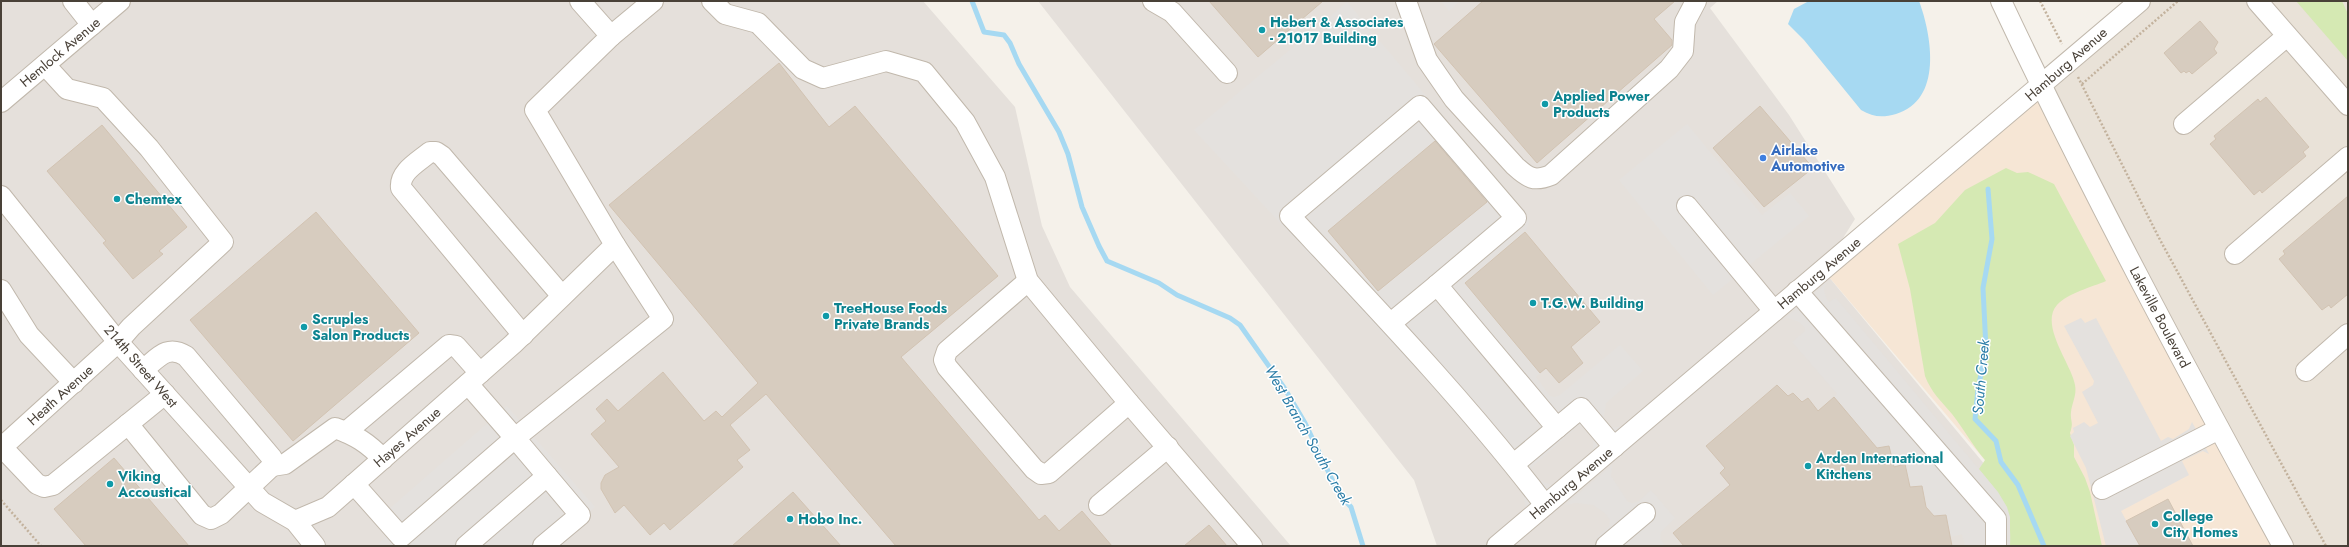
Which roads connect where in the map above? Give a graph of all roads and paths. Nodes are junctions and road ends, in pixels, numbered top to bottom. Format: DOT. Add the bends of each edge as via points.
graph roads {
  1 [pos="73,1"];
  2 [pos="120,1"];
  3 [pos="580,1"];
  4 [pos="653,1"];
  5 [pos="712,1"];
  6 [pos="1153,1"];
  7 [pos="1406,1"];
  8 [pos="1696,1"];
  9 [pos="2001,1"];
  10 [pos="2040,1"];
  11 [pos="2140,1"];
  12 [pos="2178,1"];
  13 [pos="2257,1"];
  14 [pos="92,25"];
  15 [pos="611,36"];
  16 [pos="2288,36"];
  17 [pos="2070,60"];
  18 [pos="45,65"];
  19 [pos="1227,73"];
  20 [pos="2082,84"];
  21 [pos="2041,85"];
  22 [pos="1,102"];
  23 [pos="2348,106"];
  24 [pos="2184,124"];
  25 [pos="2348,157"];
  26 [pos="1,196"];
  27 [pos="1687,206"];
  28 [pos="615,245"];
  29 [pos="2235,254"];
  30 [pos="1028,281"];
  31 [pos="1437,285"];
  32 [pos="1,290"];
  33 [pos="1797,291"];
  34 [pos="562,296"];
  35 [pos="1774,311"];
  36 [pos="1391,323"];
  37 [pos="2348,334"];
  38 [pos="518,340"];
  39 [pos="118,342"];
  40 [pos="143,370"];
  41 [pos="2306,371"];
  42 [pos="474,378"];
  43 [pos="74,382"];
  44 [pos="165,394"];
  45 [pos="1129,403"];
  46 [pos="128,424"];
  47 [pos="1557,428"];
  48 [pos="2219,429"];
  49 [pos="346,432"];
  50 [pos="515,438"];
  51 [pos="2,447"];
  52 [pos="1168,447"];
  53 [pos="1614,447"];
  54 [pos="383,459"];
  55 [pos="1514,464"];
  56 [pos="272,466"];
  57 [pos="547,476"];
  58 [pos="354,484"];
  59 [pos="249,488"];
  60 [pos="2102,489"];
  61 [pos="1,500"];
  62 [pos="1099,505"];
  63 [pos="1545,505"];
  64 [pos="1645,513"];
  65 [pos="295,521"];
  66 [pos="405,542"];
  67 [pos="41,546"];
  68 [pos="315,546"];
  69 [pos="466,546"];
  70 [pos="543,546"];
  71 [pos="1252,546"];
  72 [pos="1497,546"];
  73 [pos="1606,546"];
  74 [pos="1996,546"];
  75 [pos="2283,546"];
  76 [pos="2326,546"];
  1 -- 14 [label="street"];
  2 -- 14 [label="street, Hemlock Avenue"];
  3 -- 15 [label="street"];
  4 -- 15 [label="street"];
  5 -- 30 [label="street" via="725,14 758,23 803,69 823,78 886,61 924,72 965,122 995,177"];
  6 -- 19 [label="street" via="1172,12"];
  7 -- 8 [label="street" via="1427,60 1454,98 1514,166 1526,176 1539,180 1551,175 1669,69 1683,51 1685,22"];
  9 -- 21 [label="street, Lakeville Boulevard"];
  10 -- 17 [label="path"];
  11 -- 17 [label="street, Hamburg Avenue"];
  12 -- 20 [label="path"];
  13 -- 16 [label="street"];
  14 -- 18 [label="street, Hemlock Avenue"];
  15 -- 28 [label="street" via="535,110"];
  16 -- 23 [label="street"];
  16 -- 24 [label="street"];
  17 -- 20 [label="path"];
  17 -- 21 [label="street, Hamburg Avenue"];
  18 -- 22 [label="street, Hemlock Avenue"];
  18 -- 39 [label="street, Heath Avenue" via="67,89 103,98 149,148 223,242"];
  20 -- 76 [label="path" via="2161,243"];
  21 -- 33 [label="street, Hamburg Avenue"];
  21 -- 48 [label="street, Lakeville Boulevard"];
  25 -- 29 [label="street"];
  26 -- 39 [label="street, 214th Street West"];
  27 -- 35 [label="street"];
  28 -- 34 [label="street, Hayes Avenue"];
  28 -- 50 [label="street" via="663,319"];
  30 -- 45 [label="street"];
  30 -- 45 [label="street" via="947,351 944,360 947,367 1041,474 1049,472"];
  31 -- 36 [label="street"];
  31 -- 36 [label="street" via="1516,218 1420,106 1290,216"];
  31 -- 47 [label="street"];
  32 -- 43 [label="street" via="29,335"];
  33 -- 35 [label="street, Hamburg Avenue"];
  33 -- 74 [label="street" via="1996,519"];
  34 -- 38 [label="street, Hayes Avenue"];
  34 -- 38 [label="street" via="442,156 430,152 404,174 400,181 401,188"];
  35 -- 53 [label="street, Hamburg Avenue"];
  36 -- 55 [label="street"];
  37 -- 41 [label="street"];
  38 -- 42 [label="street, Hayes Avenue"];
  39 -- 40 [label="street, 214th Street West"];
  39 -- 43 [label="street, Heath Avenue"];
  40 -- 44 [label="street, 214th Street West"];
  40 -- 56 [label="street" via="168,351 177,350 186,356 272,458"];
  42 -- 49 [label="street" via="456,346 449,345"];
  42 -- 50 [label="street"];
  42 -- 54 [label="street, Hayes Avenue"];
  43 -- 51 [label="street, Heath Avenue"];
  44 -- 46 [label="street"];
  44 -- 59 [label="street, 214th Street West"];
  45 -- 52 [label="street"];
  46 -- 51 [label="street" via="53,485 44,487 37,484"];
  46 -- 59 [label="street" via="202,515 211,519 221,514"];
  47 -- 53 [label="street" via="1581,408"];
  47 -- 55 [label="street"];
  48 -- 60 [label="street"];
  48 -- 75 [label="street, Lakeville Boulevard"];
  49 -- 54 [label="street" via="369,444"];
  49 -- 56 [label="street" via="334,428 285,464"];
  50 -- 57 [label="street"];
  50 -- 66 [label="street"];
  52 -- 62 [label="street"];
  52 -- 71 [label="street"];
  53 -- 63 [label="street, Hamburg Avenue"];
  54 -- 58 [label="street, Hayes Avenue"];
  55 -- 63 [label="street"];
  56 -- 59 [label="street"];
  57 -- 69 [label="street"];
  57 -- 70 [label="street" via="580,515"];
  58 -- 65 [label="street, Hayes Avenue" via="328,507"];
  58 -- 66 [label="street"];
  59 -- 65 [label="street, 214th Street West" via="262,502"];
  61 -- 67 [label="path"];
  63 -- 72 [label="street, Hamburg Avenue"];
  64 -- 73 [label="street"];
  65 -- 68 [label="street"];
}
